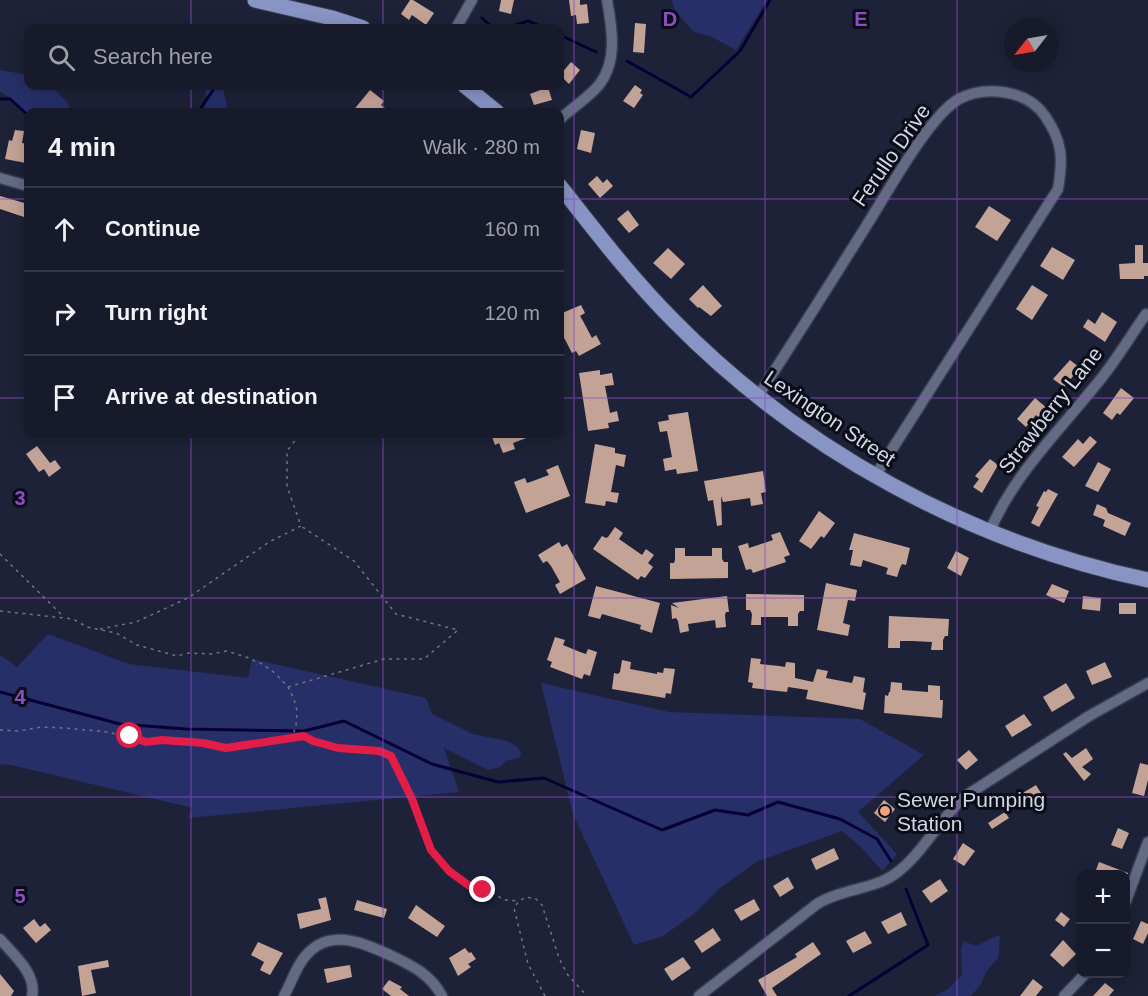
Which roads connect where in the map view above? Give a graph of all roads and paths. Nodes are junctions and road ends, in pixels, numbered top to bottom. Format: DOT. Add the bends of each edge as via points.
graph roads {
  1 [pos="255,0"];
  2 [pos="472,0"];
  3 [pos="608,0"];
  4 [pos="351,24"];
  5 [pos="458,24"];
  6 [pos="470,90"];
  7 [pos="492,108"];
  8 [pos="564,115"];
  9 [pos="0,178"];
  10 [pos="24,185"];
  11 [pos="564,191"];
  12 [pos="1146,314"];
  13 [pos="758,396"];
  14 [pos="297,438"];
  15 [pos="875,476"];
  16 [pos="300,526"];
  17 [pos="990,531"];
  18 [pos="0,554"];
  19 [pos="1148,580"];
  20 [pos="0,611"];
  21 [pos="64,617"];
  22 [pos="99,629"];
  23 [pos="1148,683"];
  24 [pos="288,687"];
  25 [pos="0,730"];
  26 [pos="291,738"];
  27 [pos="1148,842"];
  28 [pos="1130,888"];
  29 [pos="519,901"];
  30 [pos="0,939"];
  31 [pos="1081,978"];
  32 [pos="32,996"];
  33 [pos="284,996"];
  34 [pos="442,996"];
  35 [pos="545,996"];
  36 [pos="587,996"];
  37 [pos="699,996"];
  38 [pos="1064,996"];
  1 -- 4 [label="main road"];
  2 -- 5 [label="street"];
  3 -- 8 [label="street" via="612,46 608,69 598,87"];
  6 -- 7 [label="main road"];
  9 -- 10 [label="street"];
  11 -- 13 [label="main road, Lexington Street" via="659,306"];
  12 -- 17 [label="street, Strawberry Lane" via="1096,386 1030,465"];
  13 -- 15 [label="main road, Lexington Street" via="833,451"];
  13 -- 15 [label="street, Ferullo Drive" via="894,181 945,110 959,99 989,90 1022,98 1039,108 1061,146 1058,189"];
  14 -- 16 [label="path" via="287,451 286,486"];
  15 -- 17 [label="main road, Lexington Street"];
  16 -- 22 [label="path" via="268,542 188,598 136,622"];
  16 -- 24 [label="path" via="354,561 396,614 458,630 424,659 384,659"];
  17 -- 19 [label="main road, Lexington Street" via="1053,554"];
  18 -- 21 [label="path"];
  20 -- 21 [label="path"];
  21 -- 22 [label="path"];
  22 -- 24 [label="path" via="177,656 227,651 262,664"];
  23 -- 37 [label="street" via="967,795 949,810 894,875 817,904"];
  24 -- 26 [label="path, bridge" via="297,711"];
  25 -- 26 [label="path" via="64,728 108,732 146,742 203,743 226,748"];
  26 -- 29 [label="path" via="304,736 338,748 379,751 391,756 431,850 449,871 475,890"];
  27 -- 28 [label="street"];
  29 -- 35 [label="path" via="514,908 528,964"];
  29 -- 36 [label="path" via="526,897 542,905 559,958 567,974"];
  30 -- 32 [label="street" via="31,977"];
  31 -- 38 [label="street"];
  33 -- 34 [label="street" via="309,952 326,942 346,939 416,968"];
}
